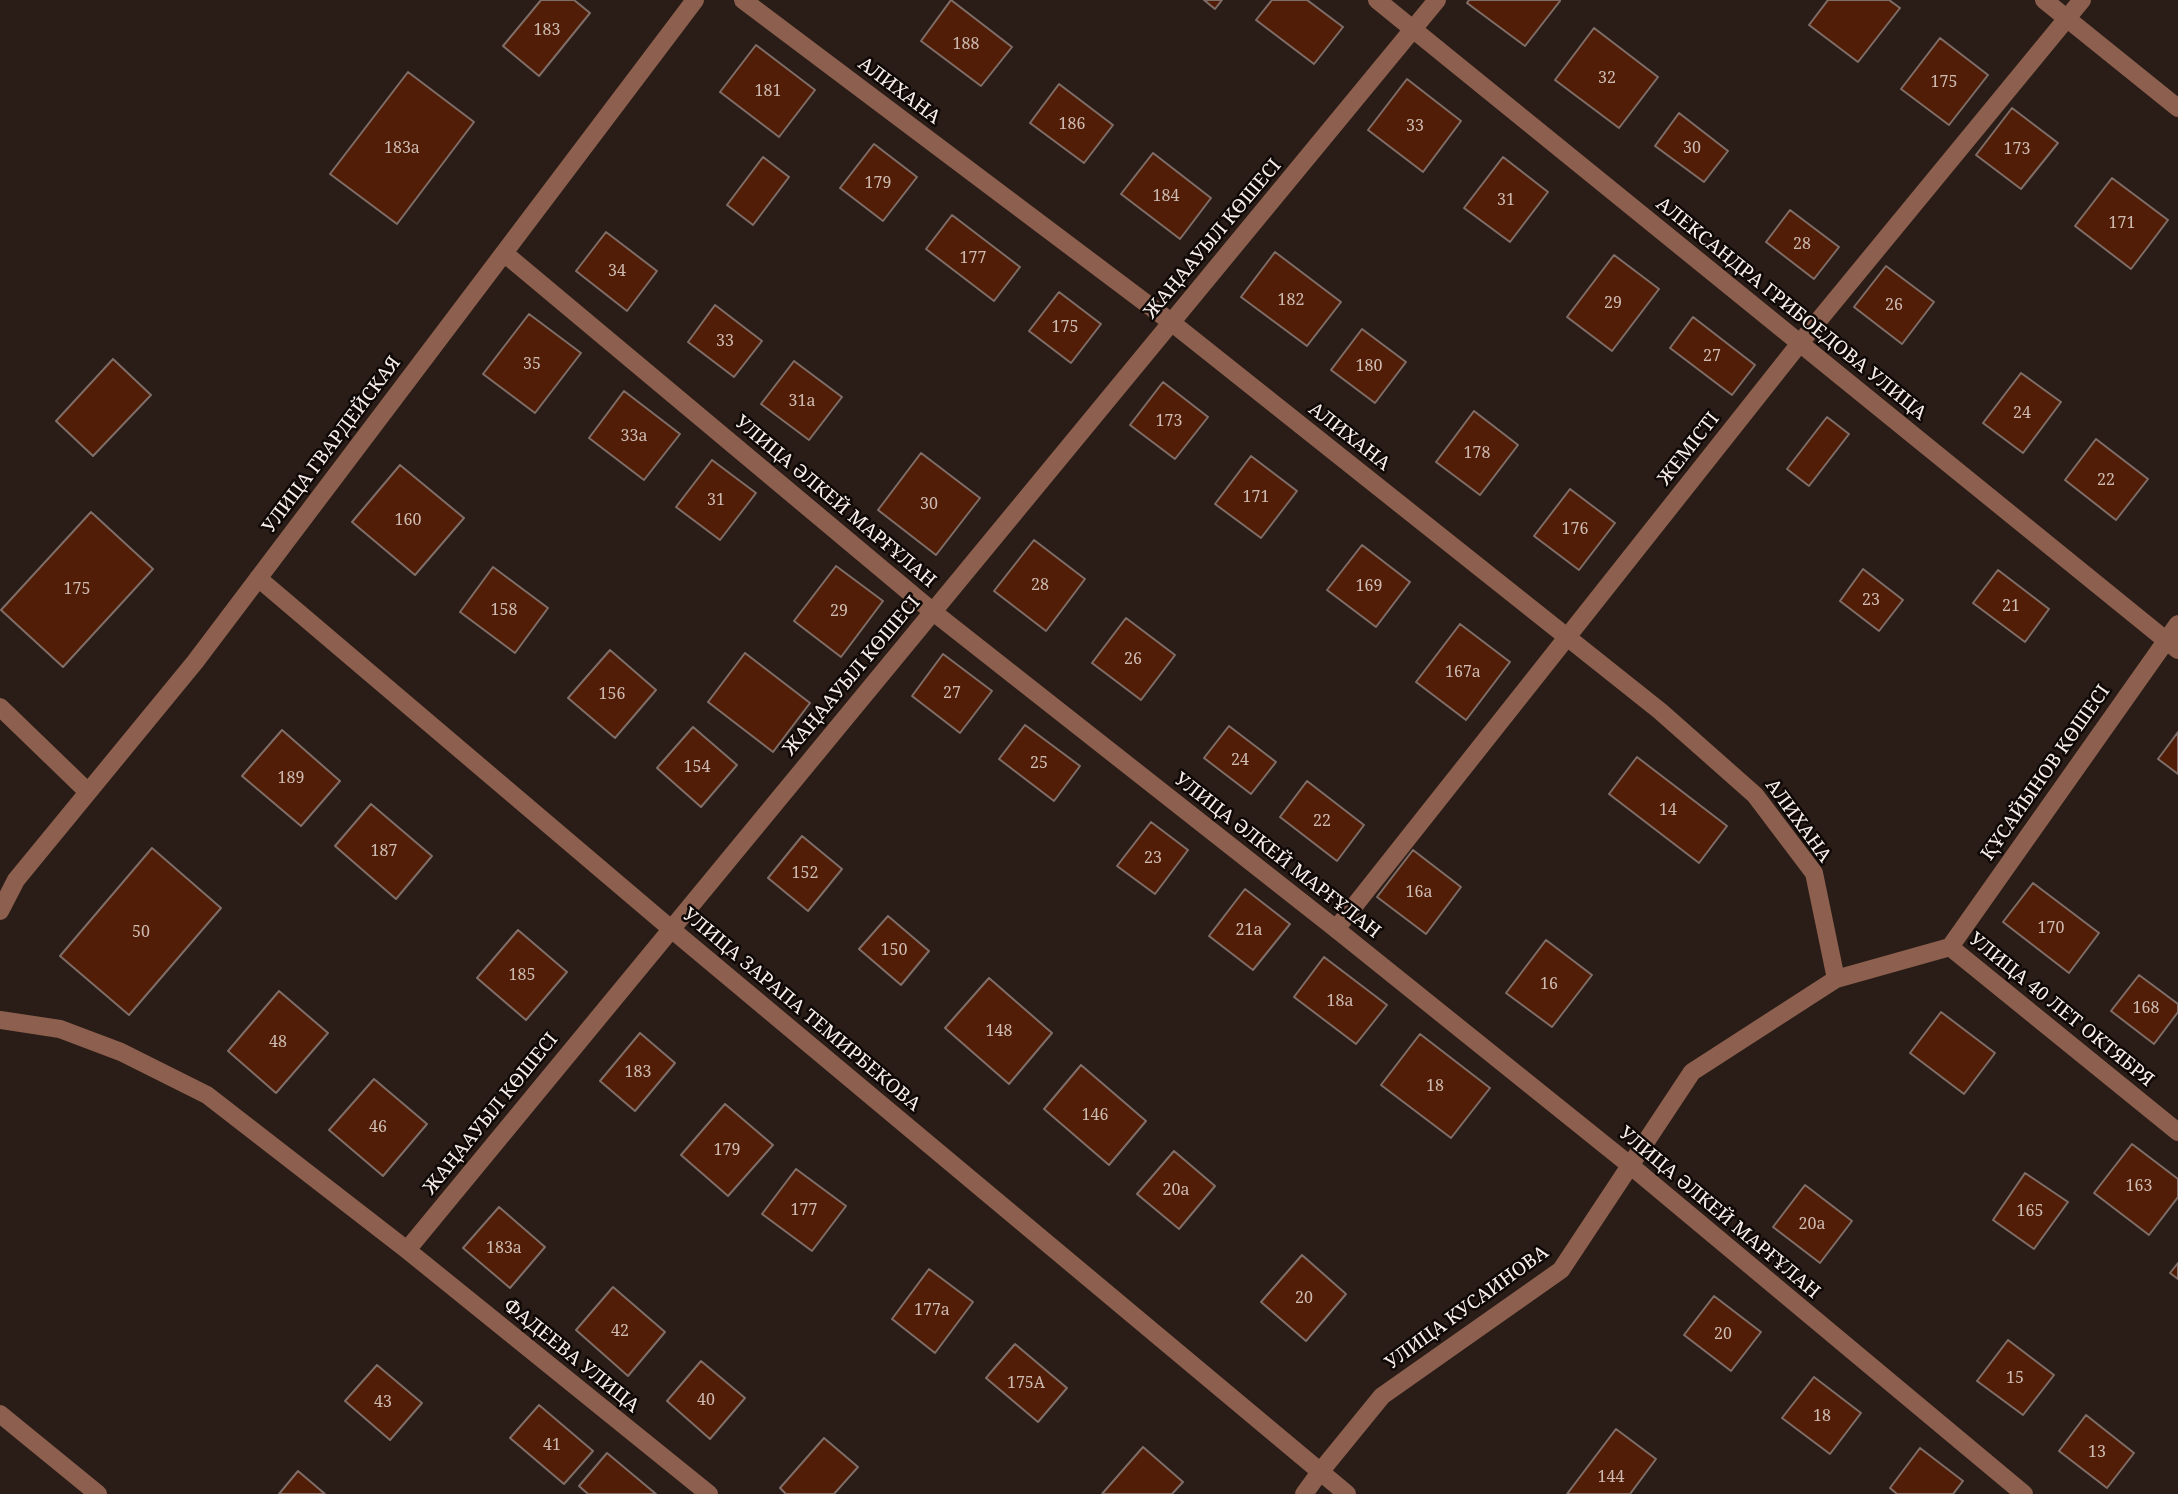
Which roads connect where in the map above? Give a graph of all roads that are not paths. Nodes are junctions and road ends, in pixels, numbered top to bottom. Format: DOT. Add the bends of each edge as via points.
graph roads {
  1 [pos="695,0"];
  2 [pos="743,0"];
  3 [pos="1377,0"];
  4 [pos="1437,0"];
  5 [pos="2044,0"];
  6 [pos="2082,0"];
  7 [pos="2067,18"];
  8 [pos="1414,29"];
  9 [pos="2178,108"];
  10 [pos="504,253"];
  11 [pos="1171,322"];
  12 [pos="1800,343"];
  13 [pos="258,578"];
  14 [pos="932,611"];
  15 [pos="2178,624"];
  16 [pos="1567,637"];
  17 [pos="2172,645"];
  18 [pos="0,707"];
  19 [pos="88,792"];
  20 [pos="0,911"];
  21 [pos="670,929"];
  22 [pos="1336,929"];
  23 [pos="1950,947"];
  24 [pos="1836,979"];
  25 [pos="0,1020"];
  26 [pos="2178,1132"];
  27 [pos="1631,1166"];
  28 [pos="407,1250"];
  29 [pos="0,1414"];
  30 [pos="1320,1472"];
  31 [pos="98,1494"];
  32 [pos="709,1494"];
  33 [pos="1304,1494"];
  34 [pos="1347,1494"];
  35 [pos="2024,1494"];
  1 -- 10 [label="street, УЛИЦА ГВАРДЕЙСКАЯ"];
  2 -- 11 [label="street, АЛИХАНА"];
  3 -- 8 [label="street, АЛЕКСАНДРА ГРИБОЕДОВА УЛИЦА"];
  4 -- 8 [label="street, ЖАҢААУЫЛ КӨШЕСІ"];
  5 -- 7 [label="street"];
  6 -- 7 [label="street, ЖЕМІСТІ"];
  7 -- 9 [label="street"];
  7 -- 12 [label="street, ЖЕМІСТІ"];
  8 -- 11 [label="street, ЖАҢААУЫЛ КӨШЕСІ"];
  8 -- 12 [label="street, АЛЕКСАНДРА ГРИБОЕДОВА УЛИЦА"];
  10 -- 13 [label="street, УЛИЦА ГВАРДЕЙСКАЯ"];
  10 -- 14 [label="street, УЛИЦА ӘЛКЕЙ МАРҒҰЛАН"];
  11 -- 14 [label="street, ЖАҢААУЫЛ КӨШЕСІ"];
  11 -- 16 [label="street, АЛИХАНА"];
  12 -- 16 [label="street, ЖЕМІСТІ"];
  12 -- 17 [label="street, АЛЕКСАНДРА ГРИБОЕДОВА УЛИЦА"];
  13 -- 19 [label="street, УЛИЦА ГВАРДЕЙСКАЯ"];
  13 -- 21 [label="street, УЛИЦА ЗАРАПА ТЕМИРБЕКОВА"];
  14 -- 21 [label="street, ЖАҢААУЫЛ КӨШЕСІ"];
  14 -- 22 [label="street, УЛИЦА ӘЛКЕЙ МАРҒҰЛАН"];
  15 -- 17 [label="street, ҚҰСАЙЫНОВ КӨШЕСІ"];
  16 -- 22 [label="street, ЖЕМІСТІ"];
  16 -- 24 [label="street, АЛИХАНА" via="1755,795 1814,873"];
  17 -- 23 [label="street, ҚҰСАЙЫНОВ КӨШЕСІ"];
  18 -- 19 [label="street"];
  19 -- 20 [label="street, УЛИЦА ГВАРДЕЙСКАЯ" via="16,880"];
  21 -- 28 [label="street, ЖАҢААУЫЛ КӨШЕСІ"];
  21 -- 30 [label="street, УЛИЦА ЗАРАПА ТЕМИРБЕКОВА"];
  22 -- 27 [label="street, УЛИЦА ӘЛКЕЙ МАРҒҰЛАН"];
  23 -- 24 [label="street, УЛИЦА КУСАИНОВА"];
  23 -- 26 [label="street, УЛИЦА 40 ЛЕТ ОКТЯБРЯ"];
  24 -- 27 [label="street, УЛИЦА КУСАИНОВА" via="1692,1072"];
  25 -- 28 [label="street, ФАДЕЕВА УЛИЦА" via="60,1029 121,1052 207,1095"];
  27 -- 30 [label="street, УЛИЦА КУСАИНОВА" via="1561,1270 1382,1396"];
  27 -- 35 [label="street, УЛИЦА ӘЛКЕЙ МАРҒҰЛАН"];
  28 -- 32 [label="street, ФАДЕЕВА УЛИЦА"];
  29 -- 31 [label="street"];
  30 -- 33 [label="street, УЛИЦА КУСАИНОВА"];
  30 -- 34 [label="street, УЛИЦА ЗАРАПА ТЕМИРБЕКОВА"];
}
